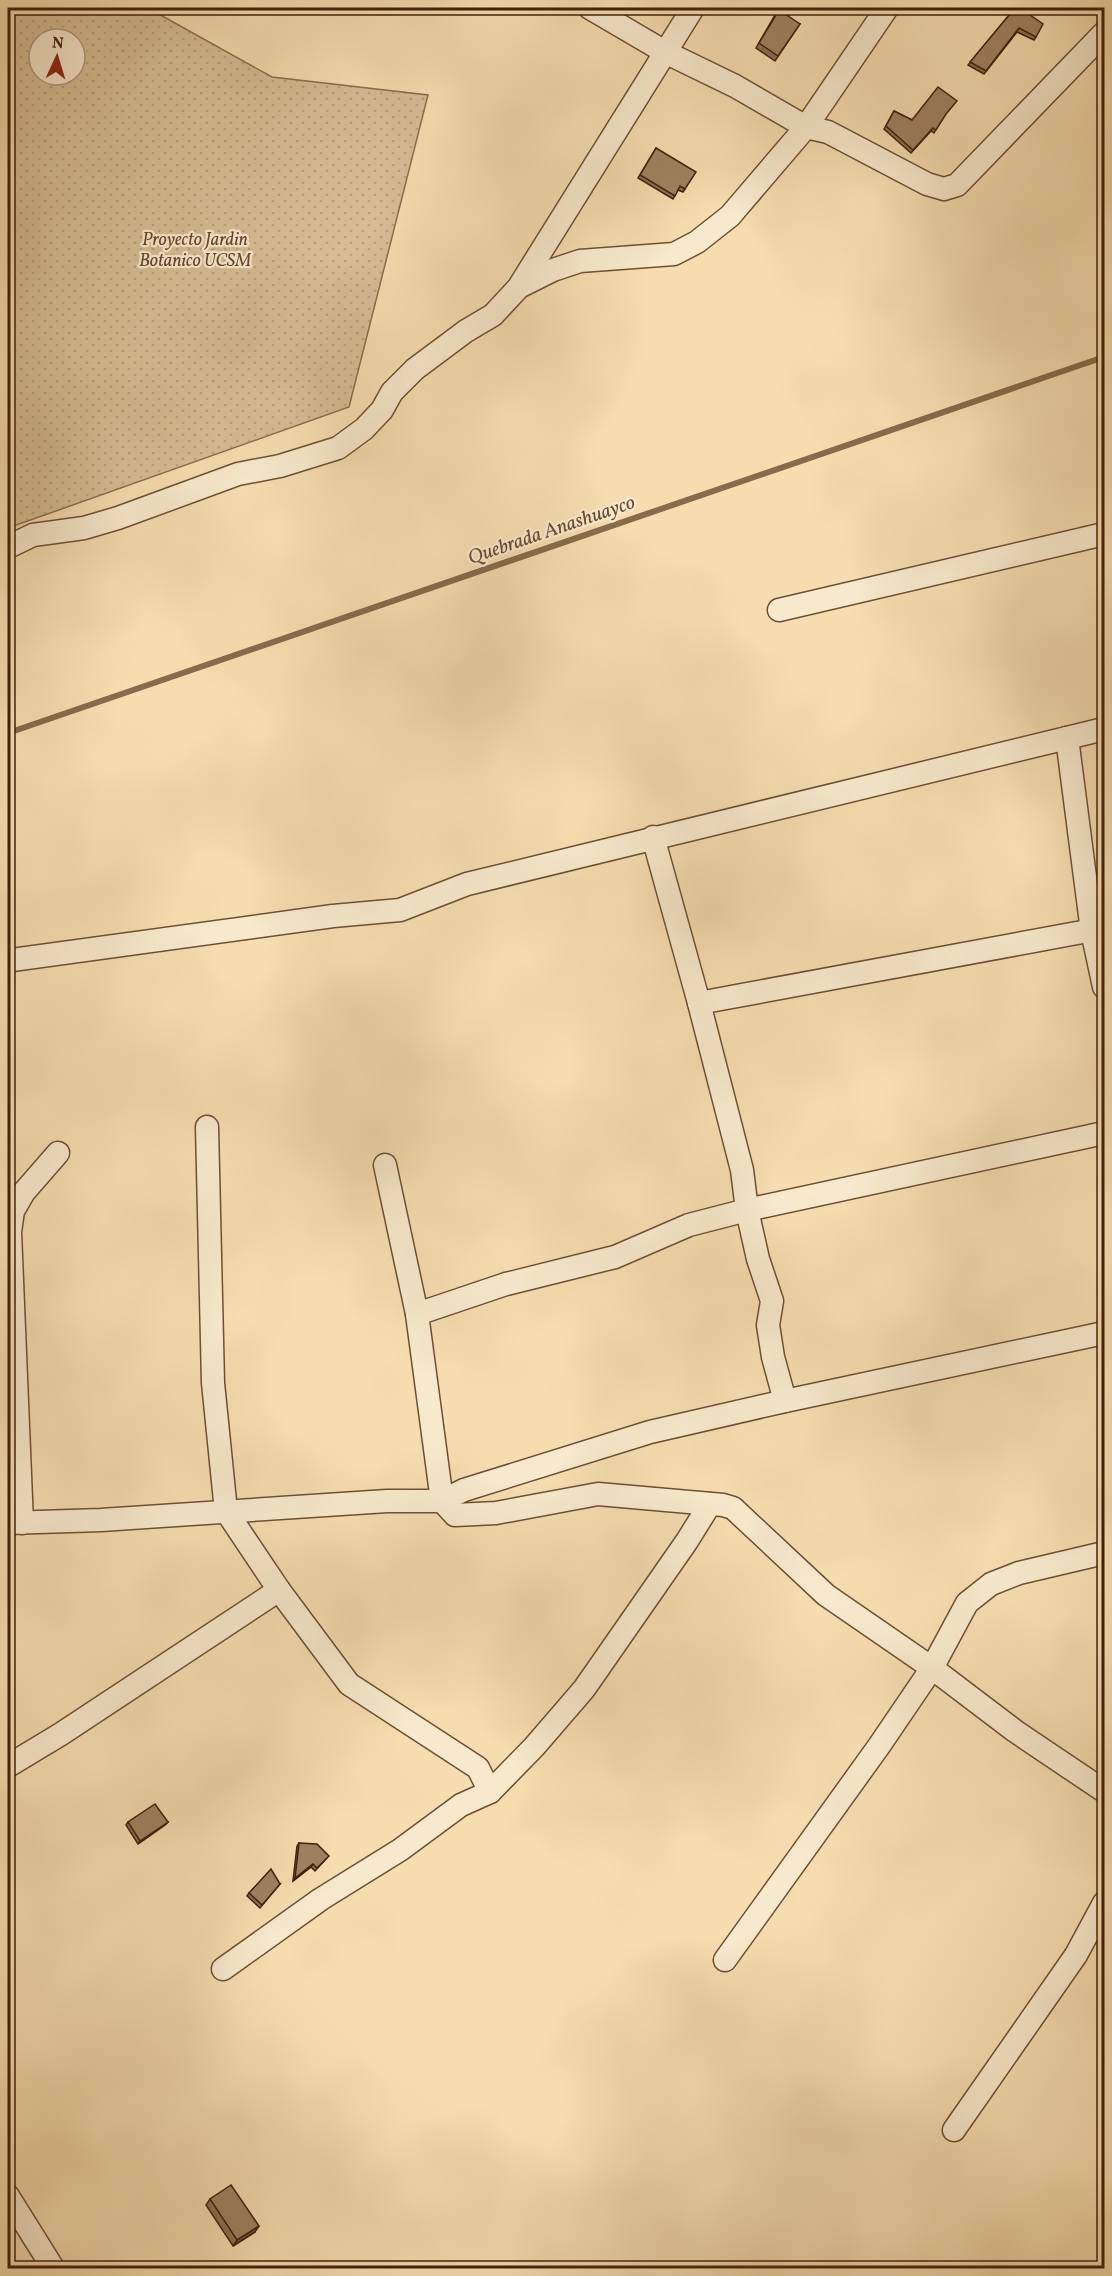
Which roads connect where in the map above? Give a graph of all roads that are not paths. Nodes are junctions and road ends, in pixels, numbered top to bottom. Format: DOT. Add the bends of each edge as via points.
graph roads {
  1 [pos="590,8"];
  2 [pos="693,8"];
  3 [pos="888,11"];
  4 [pos="1104,33"];
  5 [pos="665,52"];
  6 [pos="806,127"];
  7 [pos="519,287"];
  8 [pos="1104,534"];
  9 [pos="8,547"];
  10 [pos="778,610"];
  11 [pos="1104,729"];
  12 [pos="1067,738"];
  13 [pos="653,837"];
  14 [pos="1098,929"];
  15 [pos="12,960"];
  16 [pos="1104,987"];
  17 [pos="699,1003"];
  18 [pos="207,1127"];
  19 [pos="1104,1133"];
  20 [pos="58,1153"];
  21 [pos="385,1165"];
  22 [pos="747,1210"];
  23 [pos="417,1314"];
  24 [pos="1104,1333"];
  25 [pos="785,1401"];
  26 [pos="442,1501"];
  27 [pos="710,1504"];
  28 [pos="226,1511"];
  29 [pos="15,1523"];
  30 [pos="1104,1553"];
  31 [pos="279,1590"];
  32 [pos="932,1668"];
  33 [pos="8,1766"];
  34 [pos="1104,1791"];
  35 [pos="490,1792"];
  36 [pos="1104,1903"];
  37 [pos="725,1960"];
  38 [pos="224,1969"];
  39 [pos="954,2130"];
  40 [pos="8,2196"];
  41 [pos="53,2268"];
  1 -- 5 [label="street"];
  2 -- 5 [label="street"];
  3 -- 6 [label="street"];
  4 -- 6 [label="street" via="957,185 944,189 927,184 828,132"];
  5 -- 6 [label="street"];
  5 -- 7 [label="street"];
  6 -- 7 [label="street" via="730,216 697,243 674,254 580,261"];
  7 -- 9 [label="street" via="493,315 415,369 364,429 338,448 238,474 84,528 33,535"];
  8 -- 10 [label="street"];
  11 -- 12 [label="street"];
  12 -- 13 [label="street"];
  12 -- 14 [label="street"];
  13 -- 15 [label="street" via="467,884 400,910"];
  13 -- 17 [label="street"];
  14 -- 16 [label="street"];
  14 -- 17 [label="street"];
  17 -- 22 [label="street" via="742,1170"];
  18 -- 28 [label="street" via="213,1383"];
  19 -- 22 [label="street"];
  20 -- 29 [label="street" via="24,1192 13,1211 10,1232"];
  21 -- 23 [label="street"];
  22 -- 23 [label="street" via="689,1225 615,1257 506,1284"];
  22 -- 25 [label="street" via="772,1301 768,1325"];
  23 -- 26 [label="street"];
  24 -- 25 [label="street"];
  25 -- 26 [label="street" via="650,1432 464,1490"];
  26 -- 27 [label="street" via="455,1515 496,1513 598,1494"];
  26 -- 28 [label="street"];
  27 -- 32 [label="street" via="733,1508 826,1595"];
  27 -- 35 [label="street" via="584,1689"];
  28 -- 29 [label="street"];
  28 -- 31 [label="street"];
  30 -- 32 [label="street" via="1019,1573 992,1584 967,1603"];
  31 -- 33 [label="street"];
  31 -- 35 [label="street" via="349,1684 478,1768"];
  32 -- 34 [label="street"];
  32 -- 37 [label="street"];
  35 -- 38 [label="street" via="461,1805"];
  36 -- 39 [label="street" via="1077,1955"];
  40 -- 41 [label="street"];
}
